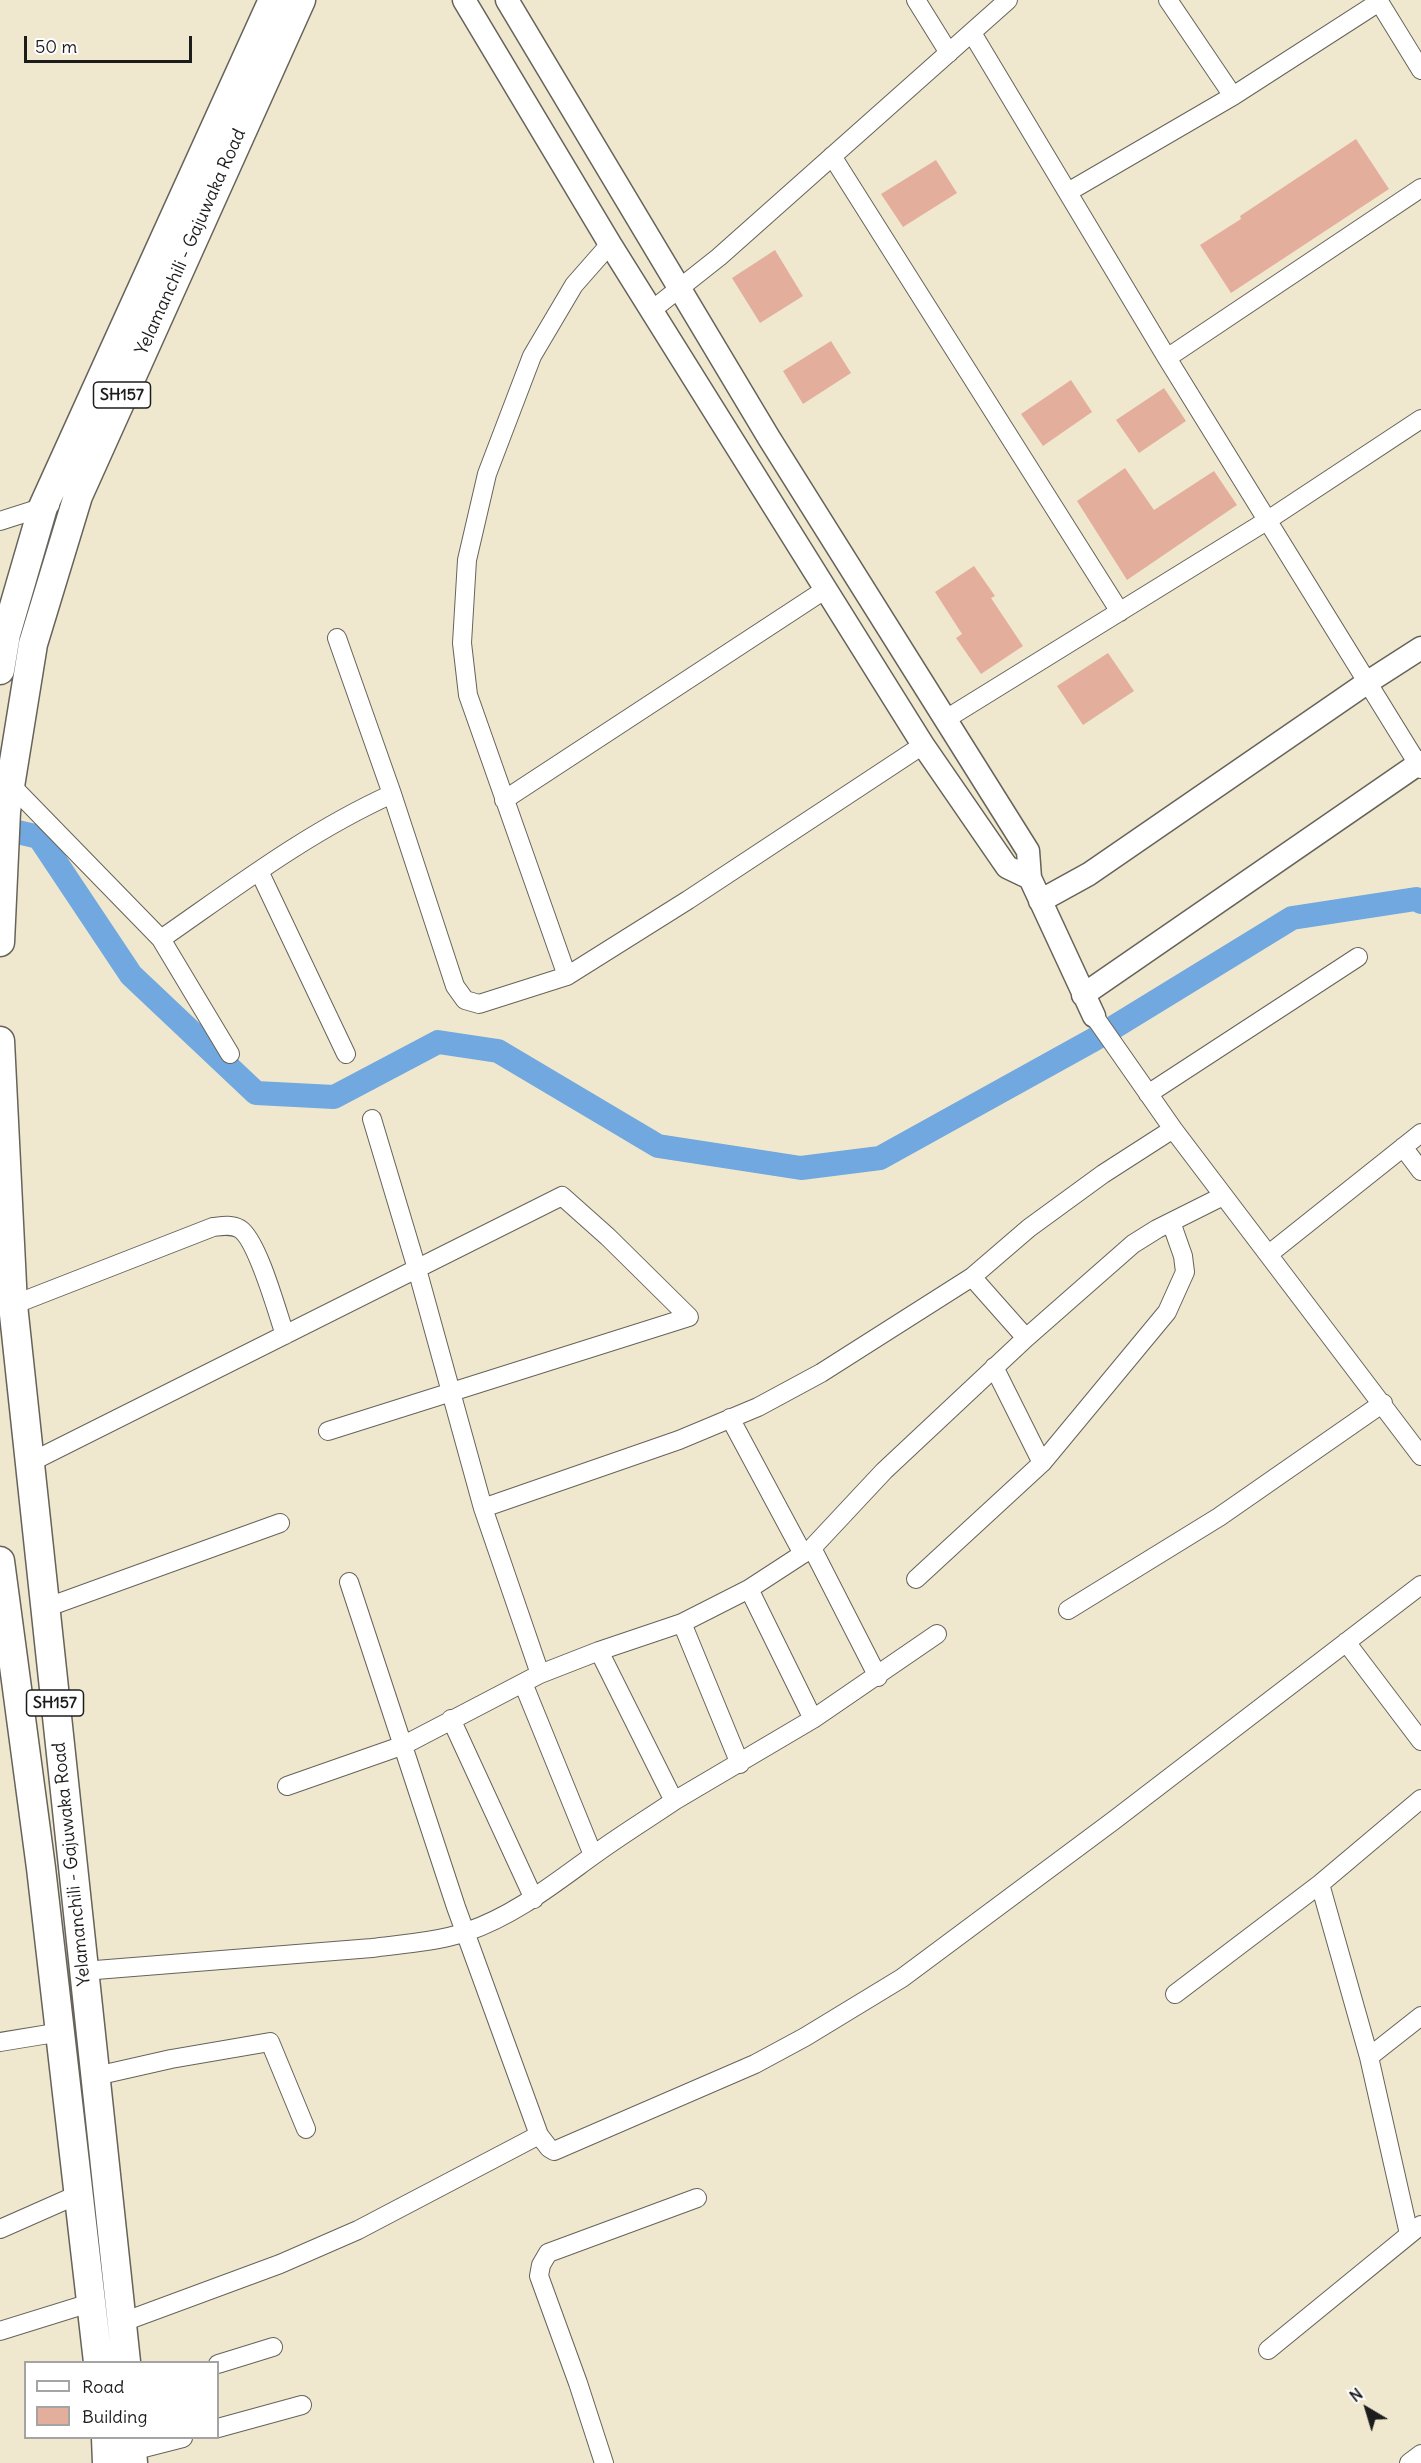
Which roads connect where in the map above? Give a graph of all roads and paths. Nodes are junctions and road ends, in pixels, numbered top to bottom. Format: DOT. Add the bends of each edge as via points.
graph roads {
  1 [pos="273,0"];
  2 [pos="301,0"];
  3 [pos="464,0"];
  4 [pos="507,0"];
  5 [pos="916,0"];
  6 [pos="1008,0"];
  7 [pos="1168,0"];
  8 [pos="1378,1"];
  9 [pos="972,33"];
  10 [pos="949,53"];
  11 [pos="1421,70"];
  12 [pos="1233,96"];
  13 [pos="832,156"];
  14 [pos="1421,188"];
  15 [pos="1068,192"];
  16 [pos="610,244"];
  17 [pos="681,289"];
  18 [pos="652,310"];
  19 [pos="1167,358"];
  20 [pos="1421,419"];
  21 [pos="78,496"];
  22 [pos="43,507"];
  23 [pos="1268,520"];
  24 [pos="0,521"];
  25 [pos="826,589"];
  26 [pos="1120,612"];
  27 [pos="337,638"];
  28 [pos="1421,648"];
  29 [pos="0,670"];
  30 [pos="1368,682"];
  31 [pos="946,719"];
  32 [pos="923,745"];
  33 [pos="1420,765"];
  34 [pos="392,794"];
  35 [pos="8,797"];
  36 [pos="504,800"];
  37 [pos="259,871"];
  38 [pos="1030,878"];
  39 [pos="1040,901"];
  40 [pos="161,939"];
  41 [pos="0,942"];
  42 [pos="1358,957"];
  43 [pos="567,976"];
  44 [pos="1083,995"];
  45 [pos="1094,1016"];
  46 [pos="0,1041"];
  47 [pos="230,1054"];
  48 [pos="346,1054"];
  49 [pos="1148,1094"];
  50 [pos="372,1119"];
  51 [pos="1173,1129"];
  52 [pos="1421,1133"];
  53 [pos="1403,1148"];
  54 [pos="1421,1171"];
  55 [pos="1223,1196"];
  56 [pos="1171,1222"];
  57 [pos="1269,1254"];
  58 [pos="417,1269"];
  59 [pos="972,1277"];
  60 [pos="13,1305"];
  61 [pos="285,1335"];
  62 [pos="1026,1338"];
  63 [pos="994,1367"];
  64 [pos="451,1392"];
  65 [pos="1383,1403"];
  66 [pos="730,1418"];
  67 [pos="328,1431"];
  68 [pos="1421,1456"];
  69 [pos="29,1462"];
  70 [pos="1042,1463"];
  71 [pos="483,1508"];
  72 [pos="280,1523"];
  73 [pos="807,1551"];
  74 [pos="0,1561"];
  75 [pos="916,1579"];
  76 [pos="349,1582"];
  77 [pos="1421,1585"];
  78 [pos="749,1589"];
  79 [pos="45,1608"];
  80 [pos="1068,1610"];
  81 [pos="682,1623"];
  82 [pos="5,1631"];
  83 [pos="937,1634"];
  84 [pos="1346,1642"];
  85 [pos="599,1651"];
  86 [pos="540,1674"];
  87 [pos="879,1677"];
  88 [pos="523,1683"];
  89 [pos="451,1719"];
  90 [pos="813,1719"];
  91 [pos="1421,1741"];
  92 [pos="404,1745"];
  93 [pos="740,1764"];
  94 [pos="287,1786"];
  95 [pos="1421,1799"];
  96 [pos="674,1801"];
  97 [pos="593,1855"];
  98 [pos="1320,1884"];
  99 [pos="534,1899"];
  100 [pos="465,1932"];
  101 [pos="83,1971"];
  102 [pos="1175,1994"];
  103 [pos="1421,2016"];
  104 [pos="60,2032"];
  105 [pos="0,2042"];
  106 [pos="1369,2058"];
  107 [pos="96,2076"];
  108 [pos="306,2129"];
  109 [pos="538,2135"];
  110 [pos="77,2195"];
  111 [pos="697,2198"];
  112 [pos="0,2229"];
  113 [pos="1415,2230"];
  114 [pos="90,2303"];
  115 [pos="123,2322"];
  116 [pos="0,2331"];
  117 [pos="273,2347"];
  118 [pos="1268,2350"];
  119 [pos="98,2361"];
  120 [pos="126,2361"];
  121 [pos="219,2364"];
  122 [pos="302,2405"];
  123 [pos="219,2428"];
  124 [pos="107,2439"];
  125 [pos="179,2439"];
  126 [pos="126,2454"];
  127 [pos="1421,2454"];
  128 [pos="604,2463"];
  129 [pos="1409,2463"];
  1 -- 22 [label="main road, Yelamanchili - Gajuwaka Road / SH157"];
  2 -- 21 [label="main road, Yelamanchili - Gajuwaka Road / SH157"];
  3 -- 16 [label="street"];
  4 -- 17 [label="street"];
  5 -- 10 [label="street"];
  6 -- 9 [label="street"];
  7 -- 12 [label="street"];
  8 -- 11 [label="street"];
  8 -- 12 [label="street"];
  9 -- 10 [label="street"];
  9 -- 15 [label="street"];
  10 -- 13 [label="street"];
  12 -- 15 [label="street"];
  13 -- 17 [label="street"];
  13 -- 26 [label="street"];
  14 -- 19 [label="street"];
  15 -- 19 [label="street"];
  16 -- 18 [label="street"];
  16 -- 36 [label="street" via="574,285 532,356 487,474 467,560 462,643 468,696"];
  17 -- 18 [label="street"];
  17 -- 31 [label="street"];
  18 -- 25 [label="street"];
  19 -- 23 [label="street"];
  20 -- 23 [label="street"];
  21 -- 22 [label="street"];
  21 -- 35 [label="main road, Yelamanchili - Gajuwaka Road / SH157" via="33,644"];
  22 -- 24 [label="street"];
  22 -- 29 [label="main road, Yelamanchili - Gajuwaka Road / SH157" via="6,634"];
  23 -- 26 [label="street"];
  23 -- 30 [label="street"];
  25 -- 32 [label="street"];
  25 -- 36 [label="street"];
  26 -- 31 [label="street"];
  27 -- 34 [label="street"];
  28 -- 30 [label="street"];
  30 -- 33 [label="street"];
  30 -- 39 [label="street" via="1089,874"];
  31 -- 38 [label="street" via="1028,851"];
  32 -- 38 [label="street" via="1007,867"];
  32 -- 43 [label="street"];
  33 -- 44 [label="street"];
  34 -- 37 [label="street" via="305,839"];
  34 -- 43 [label="street" via="455,986 465,1000 479,1004"];
  35 -- 40 [label="street"];
  35 -- 41 [label="main road, Yelamanchili - Gajuwaka Road / SH157"];
  36 -- 43 [label="street"];
  37 -- 40 [label="street"];
  37 -- 48 [label="street"];
  38 -- 39 [label="street"];
  39 -- 44 [label="street"];
  40 -- 47 [label="street"];
  42 -- 49 [label="street"];
  44 -- 45 [label="street"];
  45 -- 49 [label="street"];
  46 -- 60 [label="main road, Yelamanchili - Gajuwaka Road / SH157"];
  49 -- 51 [label="street"];
  50 -- 58 [label="street"];
  51 -- 55 [label="street"];
  51 -- 59 [label="street" via="1029,1228"];
  52 -- 53 [label="street"];
  53 -- 54 [label="street"];
  53 -- 57 [label="street"];
  55 -- 56 [label="street"];
  55 -- 57 [label="street"];
  56 -- 62 [label="street" via="1133,1244"];
  56 -- 70 [label="street" via="1185,1272 1167,1312"];
  57 -- 65 [label="street"];
  58 -- 61 [label="street"];
  58 -- 64 [label="street"];
  58 -- 64 [label="street" via="562,1196 689,1317"];
  59 -- 62 [label="street"];
  59 -- 66 [label="street" via="821,1373"];
  60 -- 61 [label="street" via="213,1227 227,1225 237,1228 252,1242"];
  60 -- 69 [label="main road, Yelamanchili - Gajuwaka Road / SH157"];
  61 -- 69 [label="street"];
  62 -- 63 [label="street"];
  63 -- 70 [label="street"];
  63 -- 73 [label="street" via="884,1471"];
  64 -- 67 [label="street"];
  64 -- 71 [label="street"];
  65 -- 68 [label="street"];
  65 -- 80 [label="street" via="1219,1517"];
  66 -- 71 [label="street" via="679,1440"];
  66 -- 73 [label="street"];
  69 -- 79 [label="main road, Yelamanchili - Gajuwaka Road / SH157"];
  70 -- 75 [label="street"];
  71 -- 86 [label="street"];
  72 -- 79 [label="street"];
  73 -- 78 [label="street"];
  73 -- 87 [label="street"];
  74 -- 82 [label="main road, Yelamanchili - Gajuwaka Road / SH157"];
  76 -- 92 [label="street"];
  77 -- 84 [label="street"];
  78 -- 81 [label="street"];
  78 -- 90 [label="street"];
  79 -- 101 [label="main road, Yelamanchili - Gajuwaka Road / SH157"];
  81 -- 85 [label="street"];
  81 -- 93 [label="street"];
  82 -- 104 [label="main road, Yelamanchili - Gajuwaka Road / SH157"];
  83 -- 87 [label="street"];
  84 -- 91 [label="street"];
  84 -- 109 [label="street" via="1113,1821 902,1978 856,2007 755,2064 564,2148 554,2151"];
  85 -- 86 [label="street"];
  85 -- 96 [label="street"];
  86 -- 88 [label="street"];
  87 -- 90 [label="street"];
  88 -- 89 [label="street"];
  88 -- 97 [label="street"];
  89 -- 92 [label="street"];
  89 -- 99 [label="street"];
  90 -- 93 [label="street"];
  92 -- 94 [label="street"];
  92 -- 100 [label="street"];
  93 -- 96 [label="street"];
  95 -- 98 [label="street"];
  96 -- 97 [label="street"];
  97 -- 99 [label="street"];
  98 -- 102 [label="street"];
  98 -- 106 [label="street"];
  99 -- 100 [label="street"];
  100 -- 101 [label="street" via="372,1948"];
  100 -- 109 [label="street"];
  101 -- 107 [label="main road, Yelamanchili - Gajuwaka Road / SH157"];
  103 -- 106 [label="street"];
  104 -- 105 [label="street"];
  104 -- 110 [label="main road, Yelamanchili - Gajuwaka Road / SH157"];
  106 -- 113 [label="street"];
  107 -- 108 [label="street" via="270,2042"];
  107 -- 115 [label="main road, Yelamanchili - Gajuwaka Road / SH157"];
  109 -- 115 [label="street" via="358,2230 280,2264"];
  110 -- 112 [label="street"];
  110 -- 114 [label="main road, Yelamanchili - Gajuwaka Road / SH157"];
  111 -- 128 [label="street" via="548,2253 541,2265 539,2276"];
  113 -- 118 [label="street"];
  114 -- 116 [label="street"];
  114 -- 119 [label="main road, Yelamanchili - Gajuwaka Road / SH157"];
  115 -- 120 [label="main road, Yelamanchili - Gajuwaka Road / SH157"];
  117 -- 121 [label="street"];
  122 -- 123 [label="street"];
  124 -- 126 [label="main road"];
  125 -- 126 [label="street"];
  127 -- 129 [label="street"];
}
